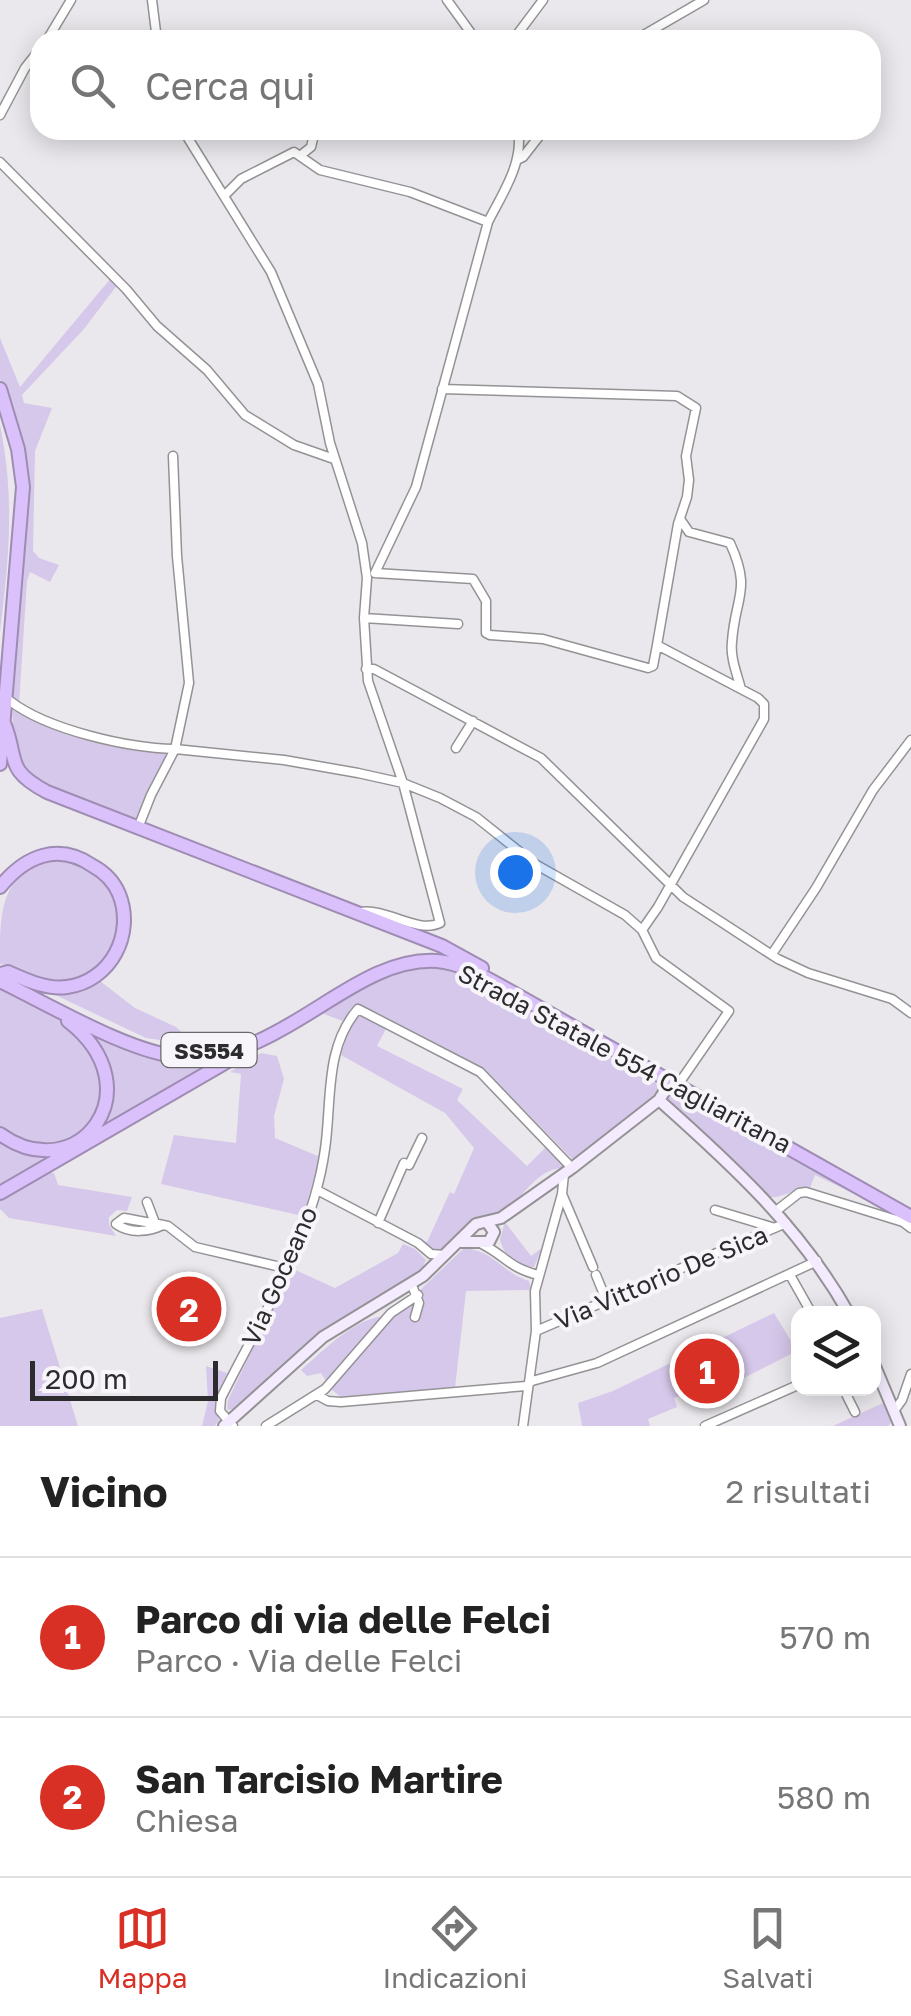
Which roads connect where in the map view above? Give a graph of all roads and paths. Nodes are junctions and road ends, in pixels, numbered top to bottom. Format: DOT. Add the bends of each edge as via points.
graph roads {
  1 [pos="71,0"];
  2 [pos="152,0"];
  3 [pos="447,0"];
  4 [pos="542,0"];
  5 [pos="704,0"];
  6 [pos="53,30"];
  7 [pos="156,30"];
  8 [pos="469,30"];
  9 [pos="520,30"];
  10 [pos="652,30"];
  11 [pos="30,61"];
  12 [pos="0,115"];
  13 [pos="190,140"];
  14 [pos="313,140"];
  15 [pos="520,140"];
  16 [pos="535,140"];
  17 [pos="302,155"];
  18 [pos="517,160"];
  19 [pos="0,162"];
  20 [pos="224,196"];
  21 [pos="488,222"];
  22 [pos="0,389"];
  23 [pos="442,390"];
  24 [pos="0,407"];
  25 [pos="172,456"];
  26 [pos="334,459"];
  27 [pos="680,519"];
  28 [pos="371,575"];
  29 [pos="364,618"];
  30 [pos="458,624"];
  31 [pos="657,645"];
  32 [pos="366,668"];
  33 [pos="0,672"];
  34 [pos="740,688"];
  35 [pos="10,702"];
  36 [pos="473,720"];
  37 [pos="4,724"];
  38 [pos="911,740"];
  39 [pos="175,748"];
  40 [pos="456,748"];
  41 [pos="0,764"];
  42 [pos="403,783"];
  43 [pos="138,828"];
  44 [pos="669,885"];
  45 [pos="0,886"];
  46 [pos="356,913"];
  47 [pos="642,930"];
  48 [pos="772,954"];
  49 [pos="482,968"];
  50 [pos="0,976"];
  51 [pos="892,1000"];
  52 [pos="911,1000"];
  53 [pos="60,1011"];
  54 [pos="911,1013"];
  55 [pos="251,1047"];
  56 [pos="676,1080"];
  57 [pos="659,1100"];
  58 [pos="0,1134"];
  59 [pos="422,1138"];
  60 [pos="568,1171"];
  61 [pos="316,1190"];
  62 [pos="0,1193"];
  63 [pos="562,1194"];
  64 [pos="147,1202"];
  65 [pos="911,1208"];
  66 [pos="720,1209"];
  67 [pos="776,1210"];
  68 [pos="911,1217"];
  69 [pos="378,1223"];
  70 [pos="780,1225"];
  71 [pos="911,1228"];
  72 [pos="492,1230"];
  73 [pos="477,1238"];
  74 [pos="424,1250"];
  75 [pos="499,1252"];
  76 [pos="447,1254"];
  77 [pos="817,1262"];
  78 [pos="285,1268"];
  79 [pos="429,1271"];
  80 [pos="538,1274"];
  81 [pos="790,1275"];
  82 [pos="411,1283"];
  83 [pos="418,1296"];
  84 [pos="607,1302"];
  85 [pos="807,1306"];
  86 [pos="843,1306"];
  87 [pos="415,1318"];
  88 [pos="536,1331"];
  89 [pos="911,1374"];
  90 [pos="881,1380"];
  91 [pos="526,1386"];
  92 [pos="791,1388"];
  93 [pos="317,1395"];
  94 [pos="848,1396"];
  95 [pos="894,1410"];
  96 [pos="855,1412"];
  97 [pos="228,1425"];
  98 [pos="266,1426"];
  99 [pos="523,1426"];
  100 [pos="706,1426"];
  101 [pos="900,1426"];
  1 -- 6 [label="street"];
  2 -- 7 [label="street"];
  3 -- 8 [label="street"];
  4 -- 9 [label="street"];
  5 -- 10 [label="street"];
  11 -- 12 [label="street"];
  13 -- 20 [label="street"];
  14 -- 17 [label="street"];
  15 -- 18 [label="street"];
  16 -- 18 [label="street"];
  17 -- 20 [label="street" via="285,155"];
  17 -- 21 [label="street" via="320,170 410,192"];
  18 -- 21 [label="street"];
  19 -- 26 [label="street" via="246,415 294,445"];
  20 -- 26 [label="street" via="271,272 309,359"];
  21 -- 23 [label="street"];
  22 -- 37 [label="highway" via="23,487"];
  23 -- 27 [label="street" via="688,400 696,416"];
  23 -- 28 [label="street" via="416,486"];
  24 -- 33 [label="highway" via="16,493"];
  25 -- 39 [label="street" via="189,682"];
  26 -- 28 [label="street"];
  27 -- 31 [label="street"];
  27 -- 34 [label="street" via="688,532 730,543 741,567 731,643"];
  28 -- 29 [label="street"];
  28 -- 31 [label="street" via="473,579 486,601 490,635 543,640 648,668"];
  29 -- 30 [label="street"];
  29 -- 32 [label="street"];
  31 -- 34 [label="street"];
  32 -- 36 [label="street"];
  32 -- 42 [label="street"];
  34 -- 44 [label="street" via="764,704 764,719"];
  35 -- 39 [label="street" via="90,735"];
  36 -- 40 [label="street"];
  36 -- 44 [label="street" via="542,758"];
  37 -- 41 [label="highway"];
  37 -- 43 [label="highway" via="26,780"];
  38 -- 48 [label="street"];
  39 -- 42 [label="street"];
  39 -- 43 [label="street"];
  42 -- 46 [label="street" via="440,923 430,927 375,910"];
  42 -- 47 [label="street" via="476,817 535,864"];
  43 -- 46 [label="highway"];
  44 -- 47 [label="street"];
  44 -- 48 [label="street"];
  45 -- 50 [label="highway" via="32,858 66,854 104,873 124,915 114,957 86,982 56,987 8,972"];
  46 -- 49 [label="highway"];
  47 -- 56 [label="street" via="656,958 729,1011"];
  48 -- 51 [label="street" via="808,974"];
  49 -- 50 [label="highway, Strada Statale 554 Cagliaritana / SS554" via="454,956 403,956 251,1040 195,1051 132,1038"];
  49 -- 56 [label="highway, Strada Statale 554 Cagliaritana / SS554"];
  50 -- 53 [label="highway, Strada Statale 554 Cagliaritana / SS554"];
  51 -- 52 [label="street"];
  51 -- 54 [label="street"];
  53 -- 55 [label="highway, Strada Statale 554 Cagliaritana / SS554" via="162,1054 209,1057"];
  53 -- 58 [label="highway" via="103,1059 108,1096 102,1117 86,1135 44,1153"];
  55 -- 56 [label="highway, Strada Statale 554 Cagliaritana / SS554" via="382,972 440,962 482,976"];
  55 -- 62 [label="highway"];
  56 -- 57 [label="street"];
  56 -- 65 [label="highway, Strada Statale 554 Cagliaritana / SS554"];
  56 -- 68 [label="highway, Strada Statale 554 Cagliaritana / SS554"];
  57 -- 60 [label="street"];
  57 -- 67 [label="street"];
  59 -- 69 [label="street"];
  60 -- 61 [label="street, Via Goceano" via="480,1072 358,1009 332,1065"];
  60 -- 63 [label="street"];
  60 -- 72 [label="street"];
  61 -- 69 [label="street"];
  61 -- 78 [label="street, Via Goceano"];
  63 -- 80 [label="street"];
  63 -- 84 [label="street"];
  64 -- 78 [label="street" via="159,1224 176,1228 196,1247"];
  66 -- 70 [label="street"];
  67 -- 70 [label="street"];
  67 -- 71 [label="street" via="802,1191"];
  69 -- 74 [label="street"];
  70 -- 77 [label="street"];
  70 -- 84 [label="street, Via Vittorio De Sica"];
  72 -- 73 [label="street"];
  72 -- 73 [label="street" via="478,1222"];
  72 -- 75 [label="street"];
  73 -- 75 [label="street"];
  73 -- 76 [label="street"];
  74 -- 76 [label="street"];
  74 -- 79 [label="street"];
  75 -- 80 [label="street" via="512,1267"];
  76 -- 79 [label="street"];
  77 -- 81 [label="street"];
  77 -- 86 [label="street"];
  78 -- 97 [label="street, Via Goceano" via="222,1398"];
  79 -- 82 [label="street"];
  80 -- 88 [label="street"];
  81 -- 85 [label="street"];
  81 -- 91 [label="street" via="598,1363"];
  82 -- 83 [label="street"];
  82 -- 97 [label="street" via="323,1336"];
  83 -- 87 [label="street"];
  83 -- 93 [label="street" via="391,1312"];
  84 -- 88 [label="street, Via Vittorio De Sica"];
  88 -- 91 [label="street"];
  89 -- 95 [label="street"];
  90 -- 95 [label="street"];
  91 -- 93 [label="street" via="341,1402"];
  91 -- 99 [label="street"];
  92 -- 100 [label="street"];
  93 -- 98 [label="street"];
  94 -- 96 [label="street"];
  95 -- 101 [label="street"];
}
